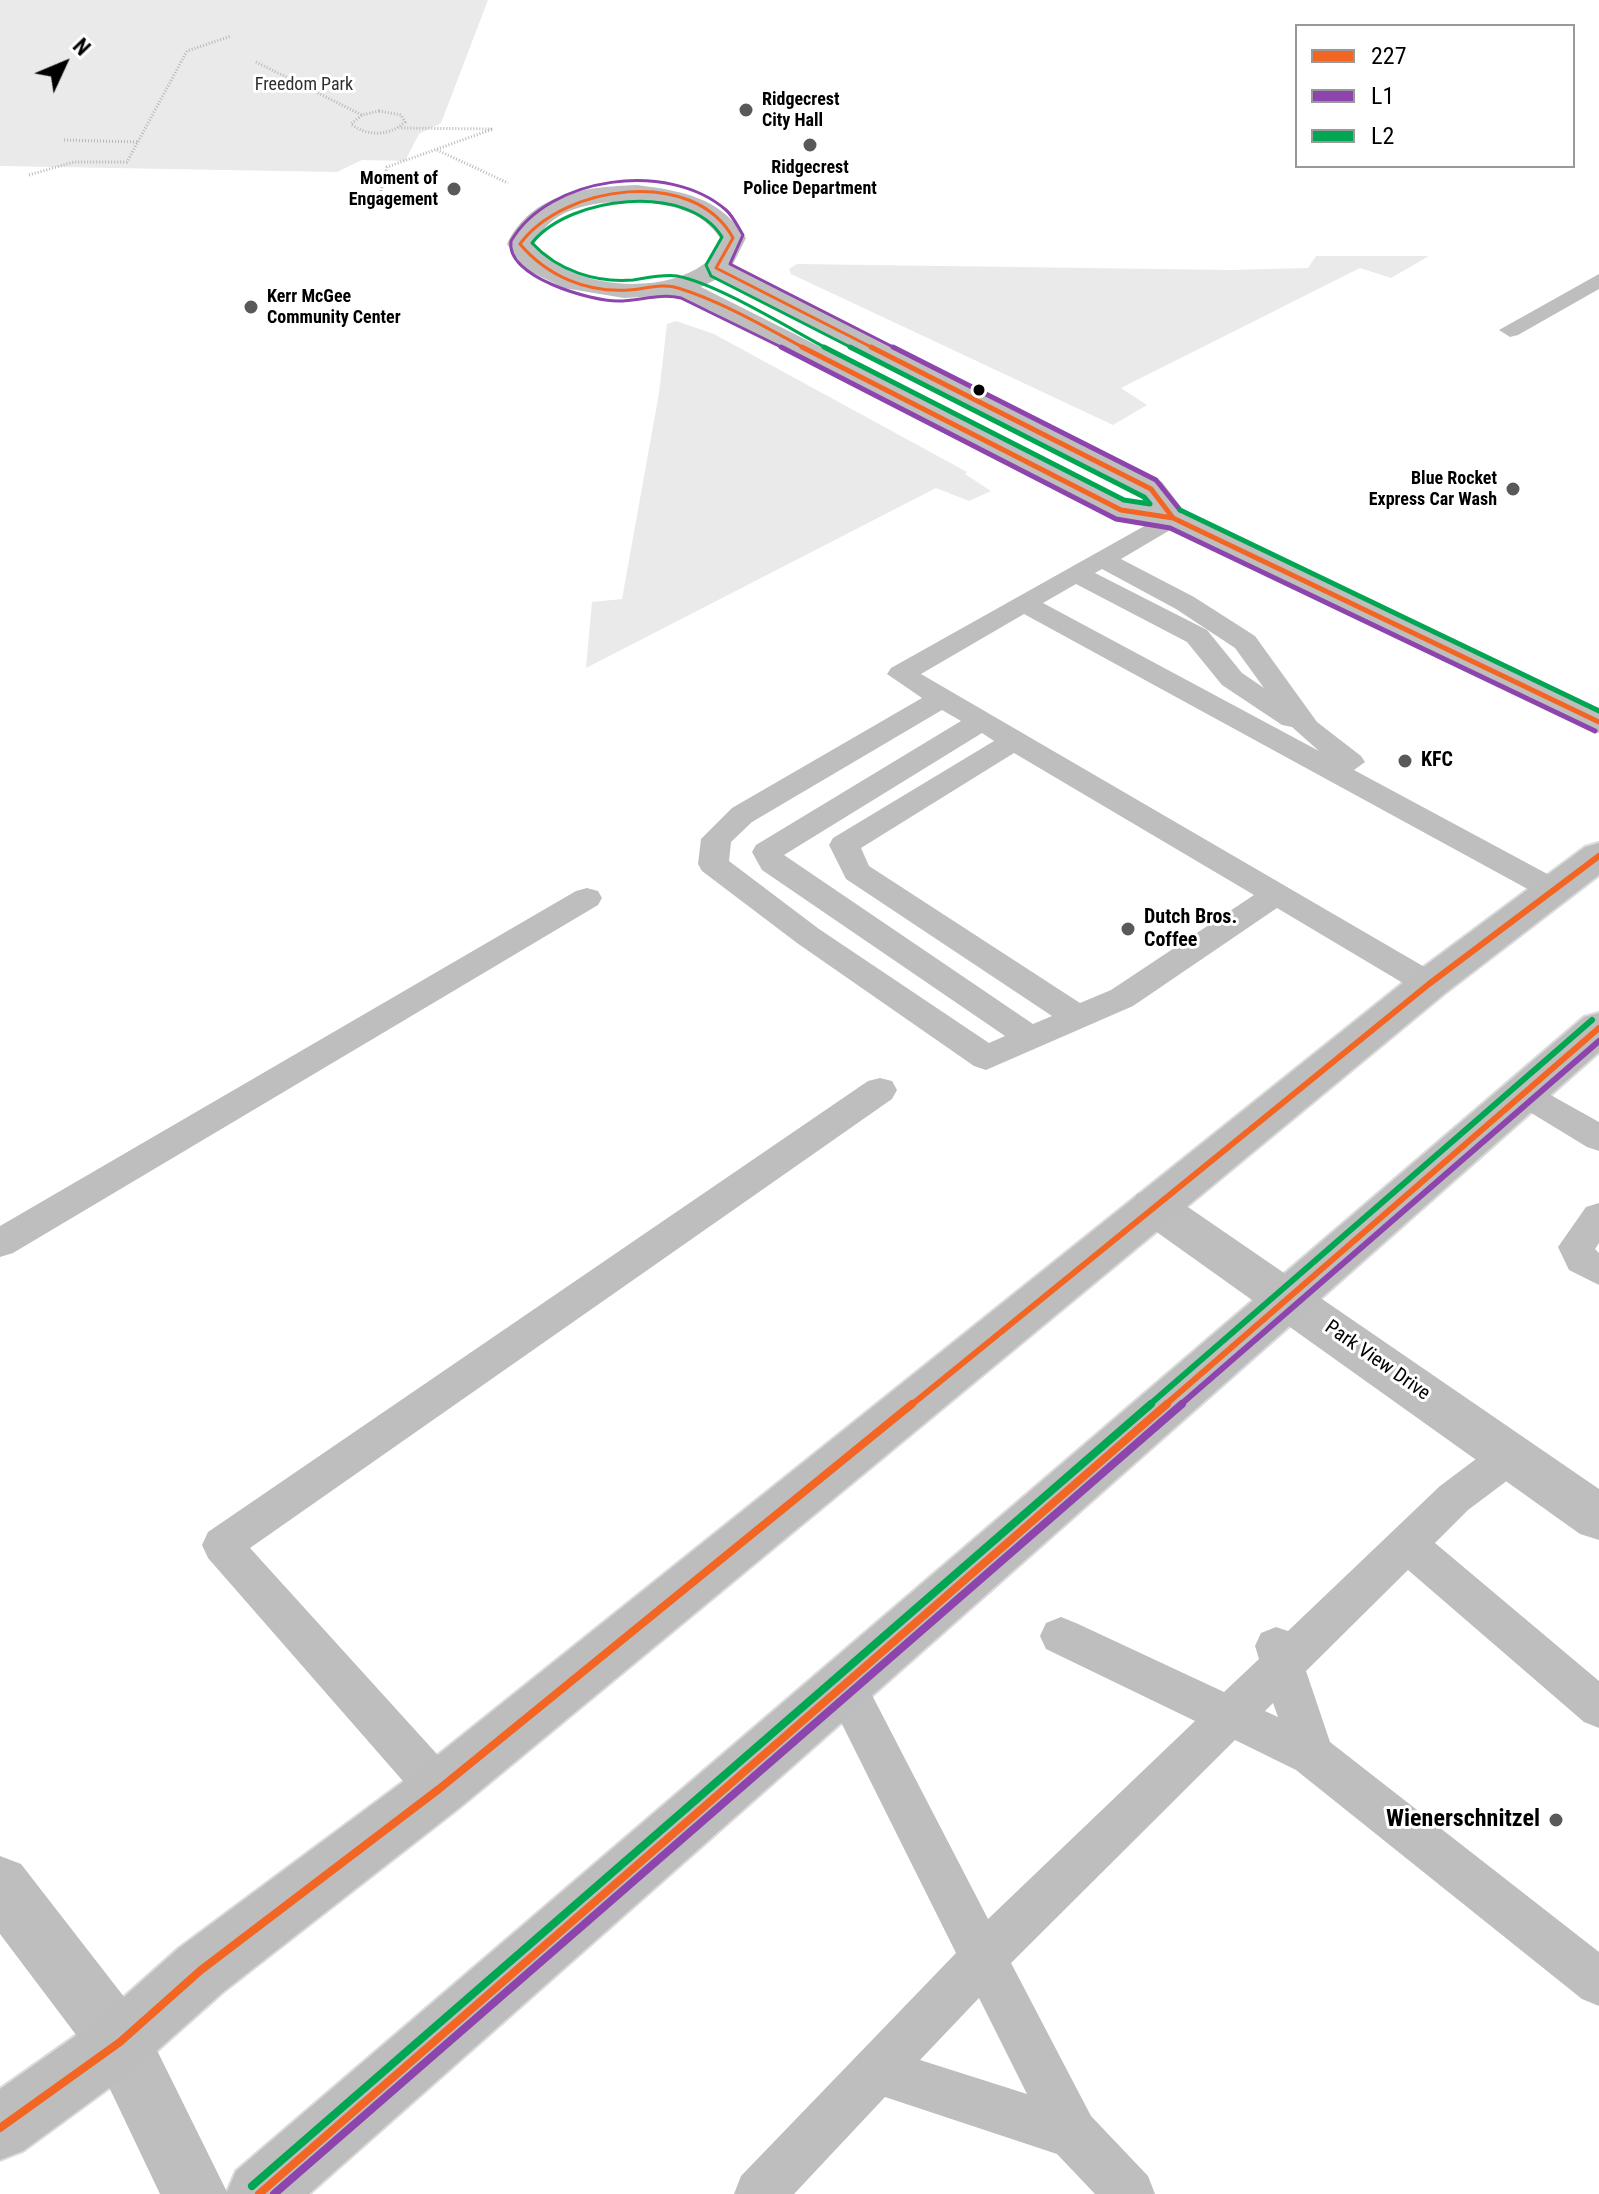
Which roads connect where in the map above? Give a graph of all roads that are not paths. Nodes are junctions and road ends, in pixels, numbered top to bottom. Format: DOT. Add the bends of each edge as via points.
graph roads {
  1 [pos="716,268"];
  2 [pos="1599,280"];
  3 [pos="674,286"];
  4 [pos="1510,330"];
  5 [pos="1173,518"];
  6 [pos="1102,559"];
  7 [pos="1076,574"];
  8 [pos="1024,603"];
  9 [pos="943,697"];
  10 [pos="982,721"];
  11 [pos="1599,722"];
  12 [pos="1307,728"];
  13 [pos="1015,740"];
  14 [pos="1439,829"];
  15 [pos="1599,856"];
  16 [pos="1555,891"];
  17 [pos="1278,893"];
  18 [pos="587,898"];
  19 [pos="1429,984"];
  20 [pos="1079,1018"];
  21 [pos="1599,1028"];
  22 [pos="1032,1039"];
  23 [pos="880,1090"];
  24 [pos="1522,1091"];
  25 [pos="1599,1138"];
  26 [pos="1153,1206"];
  27 [pos="1599,1217"];
  28 [pos="0,1243"];
  29 [pos="1599,1271"];
  30 [pos="1288,1298"];
  31 [pos="1501,1449"];
  32 [pos="1599,1518"];
  33 [pos="1408,1545"];
  34 [pos="1061,1636"];
  35 [pos="844,1684"];
  36 [pos="1599,1708"];
  37 [pos="1312,1755"];
  38 [pos="439,1789"];
  39 [pos="0,1885"];
  40 [pos="1599,1982"];
  41 [pos="120,2042"];
  42 [pos="877,2070"];
  43 [pos="0,2128"];
  44 [pos="1073,2134"];
  45 [pos="195,2194"];
  46 [pos="259,2194"];
  47 [pos="759,2194"];
  48 [pos="1130,2194"];
  1 -- 3 [label="street"];
  1 -- 3 [label="street" via="733,238 725,221 704,207 673,198 598,194 544,213 525,228 520,244 536,263 565,280 614,291"];
  1 -- 5 [label="street" via="1151,489"];
  2 -- 4 [label="lane"];
  3 -- 5 [label="street" via="719,304 1121,510"];
  5 -- 6 [label="lane"];
  5 -- 11 [label="street"];
  6 -- 7 [label="lane"];
  6 -- 12 [label="lane" via="1245,642"];
  7 -- 8 [label="lane"];
  7 -- 12 [label="lane" via="1197,636 1232,679"];
  8 -- 9 [label="lane" via="901,674"];
  8 -- 14 [label="lane"];
  9 -- 10 [label="lane"];
  9 -- 22 [label="lane" via="742,815 716,839 713,864 986,1058"];
  10 -- 13 [label="lane"];
  10 -- 22 [label="lane" via="767,852 773,863"];
  12 -- 14 [label="lane" via="1359,768 1432,807"];
  13 -- 17 [label="lane"];
  13 -- 20 [label="lane" via="844,845 857,872"];
  14 -- 16 [label="lane"];
  15 -- 16 [label="main road"];
  16 -- 19 [label="main road"];
  17 -- 19 [label="lane"];
  17 -- 20 [label="lane" via="1122,998"];
  18 -- 28 [label="lane"];
  19 -- 26 [label="main road"];
  20 -- 22 [label="lane"];
  21 -- 24 [label="main road"];
  23 -- 38 [label="lane" via="222,1545"];
  24 -- 25 [label="lane"];
  24 -- 30 [label="main road"];
  26 -- 30 [label="street, Park View Drive"];
  26 -- 38 [label="main road"];
  27 -- 29 [label="lane" via="1576,1247 1582,1260"];
  30 -- 31 [label="street, Park View Drive"];
  30 -- 35 [label="main road"];
  31 -- 32 [label="street, Park View Drive"];
  31 -- 33 [label="lane"];
  31 -- 37 [label="lane" via="1275,1647"];
  33 -- 36 [label="lane"];
  33 -- 42 [label="lane" via="1016,1924"];
  34 -- 37 [label="lane"];
  35 -- 44 [label="lane"];
  35 -- 46 [label="main road"];
  37 -- 40 [label="lane"];
  38 -- 41 [label="main road" via="201,1970"];
  39 -- 41 [label="street"];
  41 -- 43 [label="main road"];
  41 -- 45 [label="street"];
  42 -- 44 [label="lane"];
  42 -- 47 [label="lane"];
  44 -- 48 [label="lane"];
}
